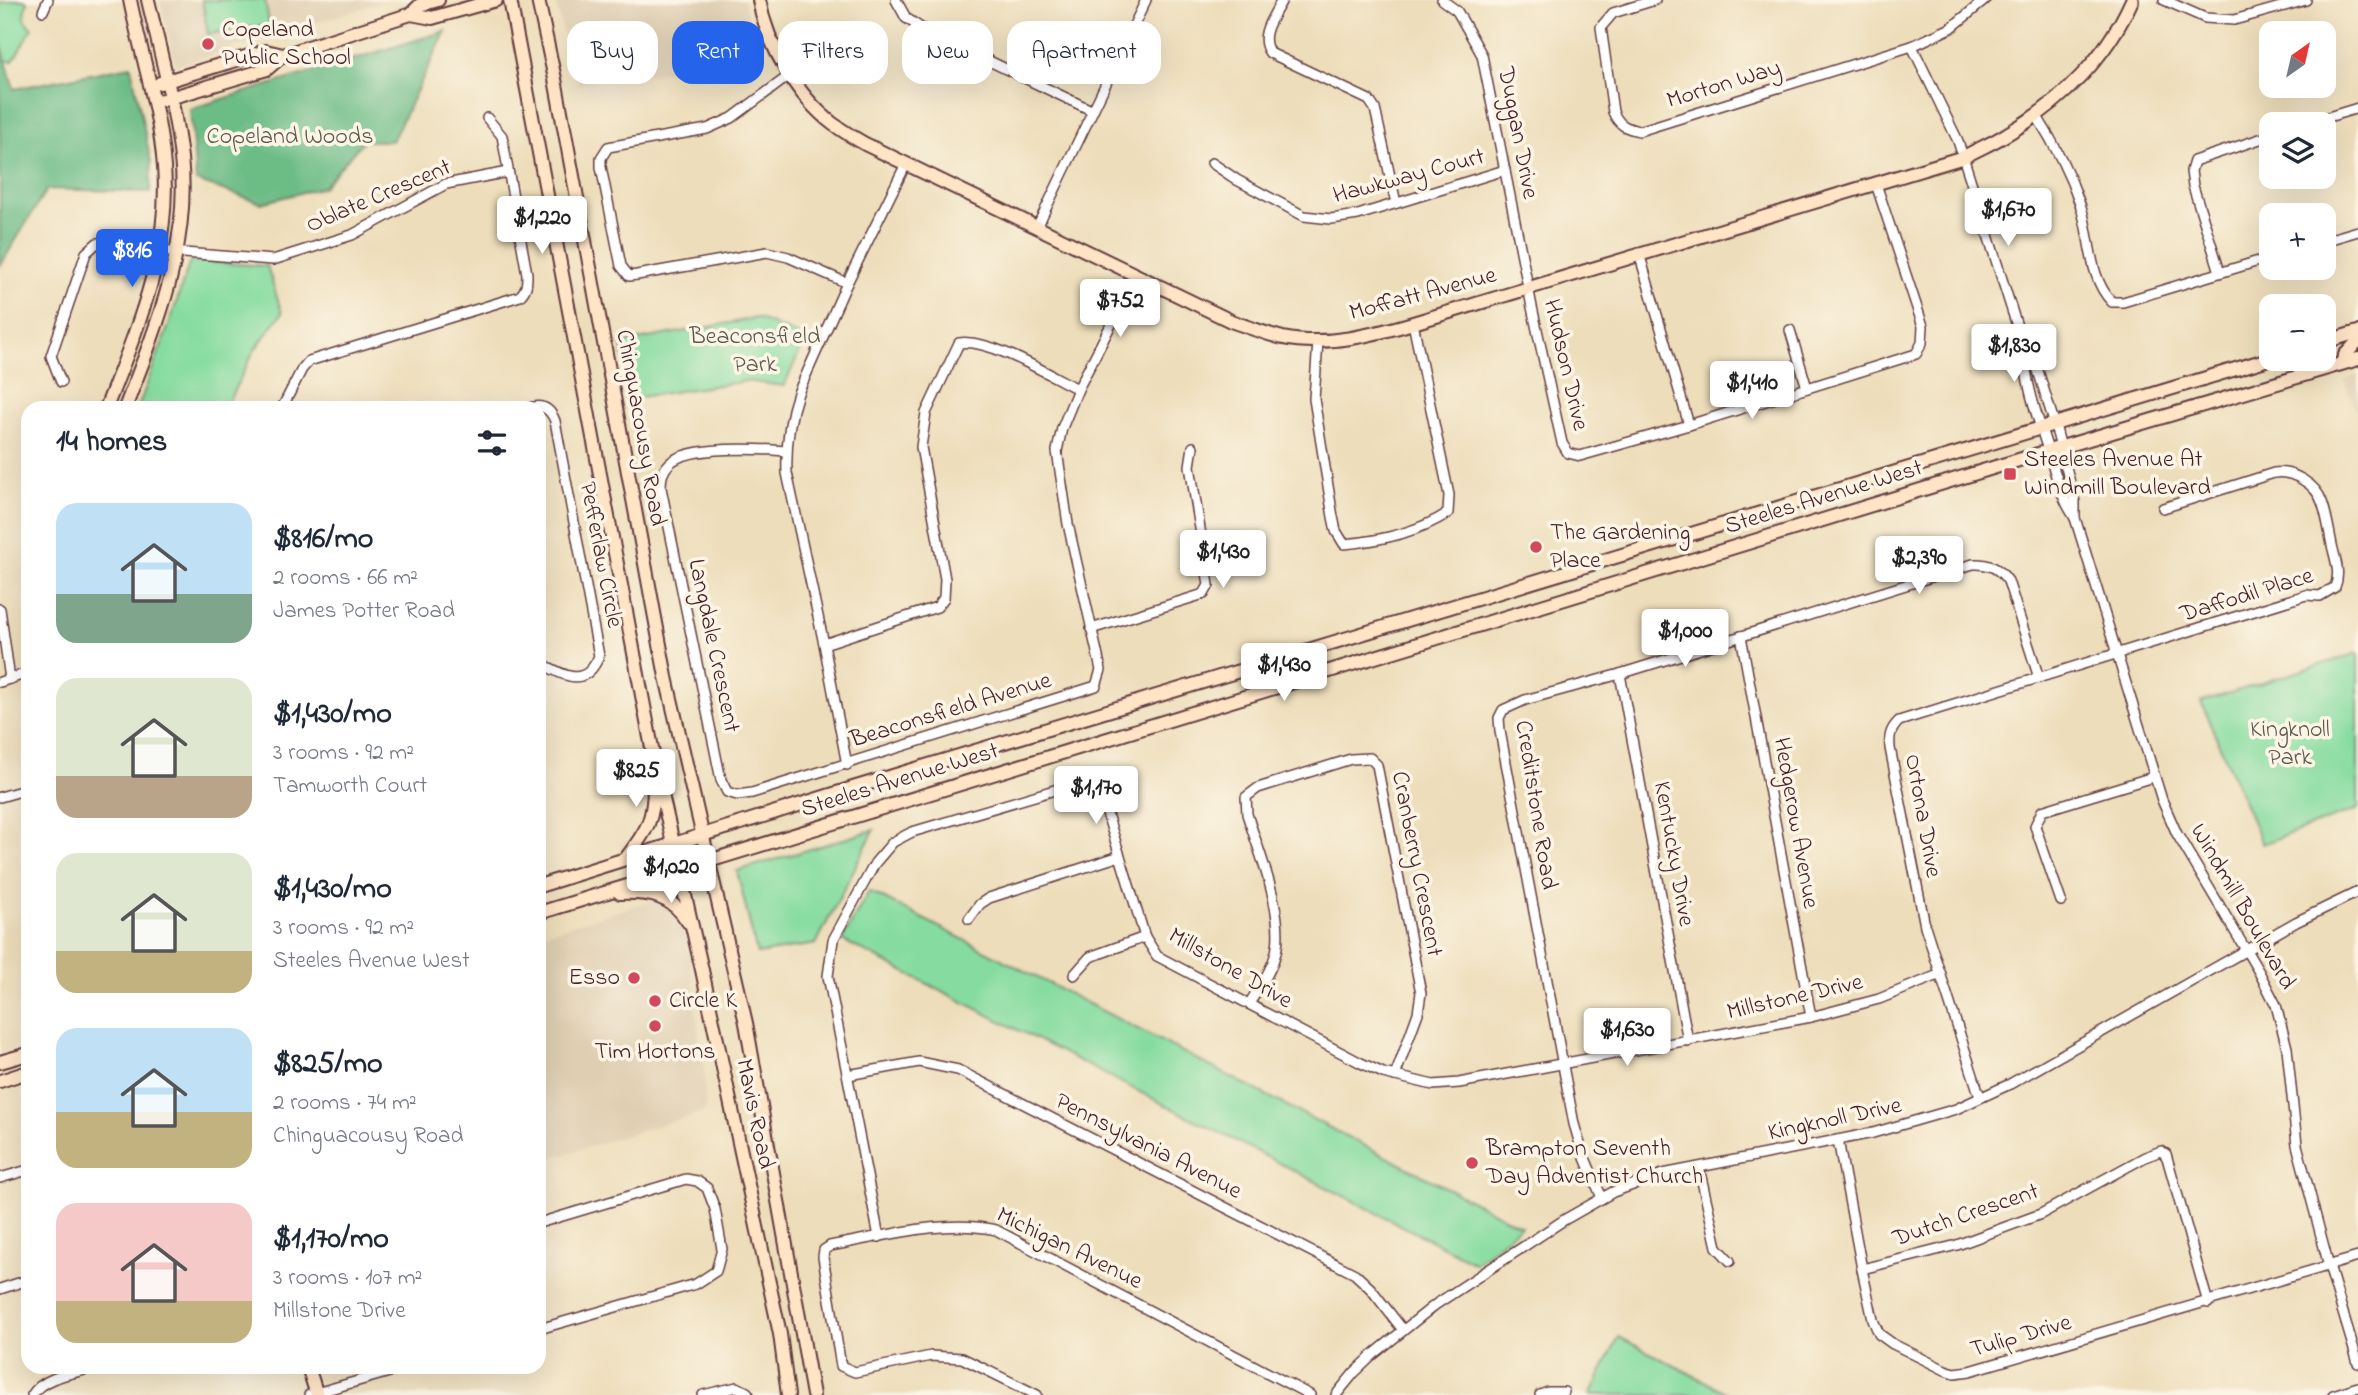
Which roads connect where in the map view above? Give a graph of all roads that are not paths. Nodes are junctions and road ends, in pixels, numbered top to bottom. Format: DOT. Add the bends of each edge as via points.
graph roads {
  1 [pos="48,0"];
  2 [pos="130,0"];
  3 [pos="148,0"];
  4 [pos="438,0"];
  5 [pos="496,0"];
  6 [pos="510,0"];
  7 [pos="538,0"];
  8 [pos="759,0"];
  9 [pos="895,0"];
  10 [pos="1146,0"];
  11 [pos="1282,0"];
  12 [pos="1441,0"];
  13 [pos="1655,0"];
  14 [pos="1985,0"];
  15 [pos="2132,0"];
  16 [pos="2164,0"];
  17 [pos="2306,0"];
  18 [pos="43,11"];
  19 [pos="411,14"];
  20 [pos="1912,46"];
  21 [pos="778,52"];
  22 [pos="283,55"];
  23 [pos="166,81"];
  24 [pos="778,84"];
  25 [pos="797,84"];
  26 [pos="149,86"];
  27 [pos="170,98"];
  28 [pos="153,102"];
  29 [pos="2358,108"];
  30 [pos="1091,110"];
  31 [pos="2036,115"];
  32 [pos="2336,115"];
  33 [pos="487,118"];
  34 [pos="2259,139"];
  35 [pos="1964,158"];
  36 [pos="1212,163"];
  37 [pos="906,164"];
  38 [pos="1505,170"];
  39 [pos="508,172"];
  40 [pos="1876,184"];
  41 [pos="1396,203"];
  42 [pos="1037,227"];
  43 [pos="2358,231"];
  44 [pos="2336,237"];
  45 [pos="158,251"];
  46 [pos="175,253"];
  47 [pos="1639,253"];
  48 [pos="2259,261"];
  49 [pos="2220,272"];
  50 [pos="1136,276"];
  51 [pos="846,283"];
  52 [pos="1528,287"];
  53 [pos="1413,323"];
  54 [pos="1790,330"];
  55 [pos="2358,332"];
  56 [pos="2336,338"];
  57 [pos="1318,341"];
  58 [pos="2358,341"];
  59 [pos="2024,348"];
  60 [pos="2358,359"];
  61 [pos="2259,362"];
  62 [pos="2344,362"];
  63 [pos="61,382"];
  64 [pos="1807,388"];
  65 [pos="1079,389"];
  66 [pos="109,401"];
  67 [pos="128,401"];
  68 [pos="286,401"];
  69 [pos="546,408"];
  70 [pos="1689,425"];
  71 [pos="2056,428"];
  72 [pos="2041,429"];
  73 [pos="1193,447"];
  74 [pos="2055,449"];
  75 [pos="786,451"];
  76 [pos="2163,508"];
  77 [pos="0,609"];
  78 [pos="1091,629"];
  79 [pos="1741,636"];
  80 [pos="824,644"];
  81 [pos="2117,655"];
  82 [pos="546,666"];
  83 [pos="1620,674"];
  84 [pos="2039,678"];
  85 [pos="5,680"];
  86 [pos="655,764"];
  87 [pos="847,765"];
  88 [pos="2153,777"];
  89 [pos="21,791"];
  90 [pos="0,797"];
  91 [pos="702,835"];
  92 [pos="673,843"];
  93 [pos="1120,856"];
  94 [pos="627,858"];
  95 [pos="708,861"];
  96 [pos="679,870"];
  97 [pos="546,884"];
  98 [pos="2358,892"];
  99 [pos="603,894"];
  100 [pos="2061,901"];
  101 [pos="546,911"];
  102 [pos="969,919"];
  103 [pos="694,933"];
  104 [pos="1145,937"];
  105 [pos="2246,950"];
  106 [pos="1941,974"];
  107 [pos="1074,975"];
  108 [pos="1249,1004"];
  109 [pos="1811,1017"];
  110 [pos="1688,1041"];
  111 [pos="21,1056"];
  112 [pos="0,1062"];
  113 [pos="1561,1065"];
  114 [pos="21,1074"];
  115 [pos="848,1075"];
  116 [pos="1395,1076"];
  117 [pos="0,1081"];
  118 [pos="1980,1097"];
  119 [pos="1838,1140"];
  120 [pos="1699,1168"];
  121 [pos="21,1172"];
  122 [pos="0,1178"];
  123 [pos="1602,1198"];
  124 [pos="546,1221"];
  125 [pos="879,1237"];
  126 [pos="2358,1257"];
  127 [pos="1730,1261"];
  128 [pos="2329,1266"];
  129 [pos="1862,1269"];
  130 [pos="21,1282"];
  131 [pos="0,1289"];
  132 [pos="2208,1303"];
  133 [pos="546,1327"];
  134 [pos="1403,1330"];
  135 [pos="802,1331"];
  136 [pos="780,1334"];
  137 [pos="2358,1363"];
  138 [pos="71,1374"];
  139 [pos="310,1374"];
  140 [pos="383,1374"];
  141 [pos="2358,1387"];
  142 [pos="1564,1392"];
  143 [pos="314,1394"];
  144 [pos="32,1395"];
  145 [pos="703,1395"];
  146 [pos="749,1395"];
  147 [pos="788,1395"];
  148 [pos="813,1395"];
  149 [pos="1037,1395"];
  150 [pos="1310,1395"];
  151 [pos="1336,1395"];
  152 [pos="1540,1395"];
  153 [pos="2333,1395"];
  1 -- 18 [label="street"];
  2 -- 26 [label="main road"];
  3 -- 23 [label="main road"];
  4 -- 19 [label="main road"];
  5 -- 19 [label="main road" via="432,18"];
  6 -- 86 [label="main road, Chinguacousy Road"];
  7 -- 91 [label="main road, Chinguacousy Road" via="666,677"];
  8 -- 21 [label="main road, Moffatt Avenue"];
  9 -- 30 [label="street" via="906,18 921,28"];
  10 -- 30 [label="street"];
  11 -- 41 [label="street" via="1265,35 1265,46 1270,53 1368,100 1375,109"];
  12 -- 38 [label="street, Duggan Drive" via="1457,11 1482,55"];
  13 -- 20 [label="street, Morton Way" via="1613,13 1601,27 1613,112 1626,129 1639,131"];
  14 -- 20 [label="street, Morton Way" via="1951,28"];
  15 -- 31 [label="main road, Moffatt Avenue" via="2101,52 2066,93"];
  16 -- 17 [label="street" via="2205,18 2234,20"];
  19 -- 22 [label="main road"];
  20 -- 35 [label="street"];
  22 -- 23 [label="main road" via="266,51"];
  22 -- 27 [label="main road" via="267,69"];
  23 -- 26 [label="main road"];
  23 -- 27 [label="main road"];
  24 -- 51 [label="street" via="732,118 707,128 608,147 601,167 621,267 629,275 637,275 766,252"];
  25 -- 37 [label="main road, Moffatt Avenue" via="832,123"];
  26 -- 28 [label="main road"];
  27 -- 28 [label="main road"];
  27 -- 46 [label="main road" via="182,186"];
  28 -- 45 [label="main road" via="164,167"];
  29 -- 32 [label="street"];
  30 -- 42 [label="street"];
  31 -- 35 [label="main road, Moffatt Avenue"];
  31 -- 49 [label="street" via="2056,147 2080,205 2097,273 2112,302"];
  33 -- 39 [label="street" via="502,136"];
  34 -- 49 [label="street" via="2194,161 2193,186"];
  35 -- 40 [label="main road, Moffatt Avenue"];
  35 -- 59 [label="street"];
  36 -- 41 [label="street, Hawkway Court" via="1304,215 1331,219"];
  37 -- 42 [label="main road, Moffatt Avenue"];
  37 -- 51 [label="street, Beaconsfield Avenue"];
  38 -- 41 [label="street, Hawkway Court"];
  38 -- 52 [label="street, Duggan Drive"];
  39 -- 46 [label="street, Oblate Crescent" via="446,184 352,235 273,260"];
  39 -- 68 [label="street" via="527,274 524,292 309,361"];
  40 -- 47 [label="main road, Moffatt Avenue"];
  40 -- 64 [label="street, Hudson Drive" via="1923,326 1922,343 1916,354"];
  42 -- 50 [label="main road, Moffatt Avenue"];
  43 -- 44 [label="street"];
  45 -- 46 [label="street, Oblate Crescent"];
  45 -- 63 [label="street, Oblate Crescent" via="102,243 88,249 51,356"];
  45 -- 66 [label="main road" via="140,320"];
  46 -- 67 [label="main road" via="161,312"];
  47 -- 52 [label="main road, Moffatt Avenue"];
  47 -- 70 [label="street"];
  48 -- 49 [label="street"];
  50 -- 57 [label="main road, Moffatt Avenue" via="1231,321 1284,338"];
  50 -- 65 [label="street, Beaconsfield Avenue"];
  51 -- 75 [label="street, Beaconsfield Avenue" via="795,401"];
  52 -- 53 [label="main road, Moffatt Avenue"];
  52 -- 70 [label="street, Hudson Drive" via="1568,453 1580,456"];
  53 -- 57 [label="main road, Moffatt Avenue"];
  53 -- 57 [label="street" via="1449,495 1448,513 1427,525 1365,542 1344,544 1336,531 1314,399"];
  54 -- 64 [label="street"];
  55 -- 56 [label="main road"];
  58 -- 62 [label="main road"];
  59 -- 71 [label="street, Windmill Boulevard" via="2035,361"];
  59 -- 72 [label="street, Windmill Boulevard"];
  60 -- 62 [label="main road, Steeles Avenue West"];
  61 -- 71 [label="main road, Steeles Avenue West"];
  62 -- 74 [label="main road, Steeles Avenue West"];
  64 -- 70 [label="street, Hudson Drive"];
  65 -- 78 [label="street, Beaconsfield Avenue" via="1057,451"];
  65 -- 80 [label="street" via="1000,351 971,341 959,343 926,413 921,447 945,579 944,598 937,607"];
  69 -- 82 [label="street, Pefferlaw Circle" via="555,421 599,656 589,673 578,677 567,677"];
  71 -- 72 [label="main road, Steeles Avenue West"];
  71 -- 74 [label="street, Windmill Boulevard"];
  72 -- 74 [label="street, Windmill Boulevard"];
  72 -- 91 [label="main road, Steeles Avenue West"];
  73 -- 78 [label="street" via="1190,466 1209,585 1204,594"];
  74 -- 81 [label="street, Windmill Boulevard" via="2066,505 2075,518"];
  74 -- 95 [label="main road, Steeles Avenue West"];
  75 -- 80 [label="street, Beaconsfield Avenue"];
  75 -- 87 [label="street, Langdale Crescent" via="746,447 677,458 662,474 661,488 727,792 752,793"];
  76 -- 81 [label="street, Daffodil Place" via="2274,473 2294,475 2311,486 2322,501 2338,580 2320,596 2306,595"];
  77 -- 85 [label="street"];
  78 -- 87 [label="street, Beaconsfield Avenue" via="1101,670 1096,686"];
  79 -- 83 [label="street, Creditstone Road"];
  79 -- 84 [label="street, Creditstone Road" via="1982,563 1999,570 2008,582"];
  79 -- 109 [label="street, Hedgerow Avenue"];
  80 -- 87 [label="street, Beaconsfield Avenue"];
  81 -- 84 [label="street, Ortona Drive"];
  81 -- 88 [label="street, Windmill Boulevard"];
  83 -- 110 [label="street, Kentucky Drive"];
  83 -- 113 [label="street, Creditstone Road" via="1525,700 1503,710 1499,718"];
  84 -- 106 [label="street, Ortona Drive" via="1899,721 1889,737 1917,895"];
  86 -- 92 [label="main road, Chinguacousy Road"];
  86 -- 94 [label="main road" via="654,808 645,833"];
  88 -- 100 [label="street" via="2042,811 2035,826"];
  88 -- 105 [label="street, Windmill Boulevard" via="2177,834"];
  89 -- 90 [label="street"];
  91 -- 92 [label="main road, Steeles Avenue West"];
  91 -- 95 [label="main road, Chinguacousy Road"];
  92 -- 94 [label="main road, Steeles Avenue West"];
  92 -- 96 [label="main road, Mavis Road"];
  93 -- 102 [label="street" via="989,898"];
  93 -- 104 [label="street, Millstone Drive"];
  93 -- 115 [label="street, Millstone Drive" via="1099,788 1085,781 912,832 893,842 875,863 830,953 828,976"];
  94 -- 97 [label="main road, Steeles Avenue West"];
  95 -- 96 [label="main road, Steeles Avenue West"];
  95 -- 135 [label="main road, Mavis Road" via="746,1023"];
  96 -- 99 [label="main road, Steeles Avenue West"];
  96 -- 103 [label="main road, Mavis Road"];
  98 -- 105 [label="street, Kingknoll Drive"];
  99 -- 101 [label="main road, Steeles Avenue West"];
  99 -- 103 [label="main road" via="646,892 660,896 681,910"];
  103 -- 136 [label="main road, Mavis Road"];
  104 -- 107 [label="street" via="1090,957"];
  104 -- 108 [label="street, Millstone Drive" via="1157,956"];
  105 -- 118 [label="street, Kingknoll Drive"];
  105 -- 128 [label="street, Windmill Boulevard" via="2276,1004 2283,1029 2297,1145"];
  106 -- 109 [label="street, Millstone Drive" via="1869,1002"];
  106 -- 118 [label="street, Ortona Drive"];
  108 -- 116 [label="street, Millstone Drive"];
  108 -- 116 [label="street, Cranberry Crescent" via="1269,972 1279,936 1246,797 1270,784 1340,762 1370,758 1377,765 1421,993"];
  109 -- 110 [label="street, Millstone Drive"];
  110 -- 113 [label="street, Millstone Drive"];
  111 -- 112 [label="main road"];
  113 -- 116 [label="street, Millstone Drive" via="1433,1085"];
  113 -- 123 [label="street, Creditstone Road" via="1582,1151"];
  114 -- 117 [label="main road"];
  115 -- 125 [label="street, Millstone Drive"];
  115 -- 134 [label="street, Pennsylvania Avenue" via="919,1062 958,1070 1355,1274"];
  118 -- 119 [label="street, Kingknoll Drive" via="1925,1119"];
  119 -- 120 [label="street, Kingknoll Drive"];
  119 -- 129 [label="street, Tulip Drive"];
  120 -- 123 [label="street, Kingknoll Drive" via="1643,1179"];
  120 -- 127 [label="street" via="1717,1247"];
  121 -- 122 [label="street"];
  123 -- 134 [label="street, Kingknoll Drive"];
  124 -- 133 [label="street" via="686,1179 707,1188 722,1249 716,1271 696,1284"];
  125 -- 149 [label="street, Michigan Avenue" via="824,1250 841,1366 855,1372 953,1356"];
  125 -- 150 [label="street, Michigan Avenue" via="947,1226 996,1230"];
  126 -- 128 [label="street, Tulip Drive"];
  128 -- 132 [label="street, Tulip Drive"];
  128 -- 137 [label="street, Windmill Boulevard"];
  129 -- 132 [label="street, Tulip Drive" via="1879,1334 1955,1373"];
  129 -- 132 [label="street, Dutch Crescent" via="1957,1245 2041,1214 2161,1151 2166,1154"];
  130 -- 131 [label="street"];
  134 -- 151 [label="street, Kingknoll Drive"];
  135 -- 136 [label="main road"];
  135 -- 148 [label="main road, Mavis Road"];
  136 -- 147 [label="main road, Mavis Road"];
  138 -- 144 [label="street" via="41,1384"];
  139 -- 143 [label="main road"];
  140 -- 143 [label="street"];
  141 -- 153 [label="street"];
  142 -- 152 [label="street"];
  145 -- 146 [label="street" via="737,1387"];
}
